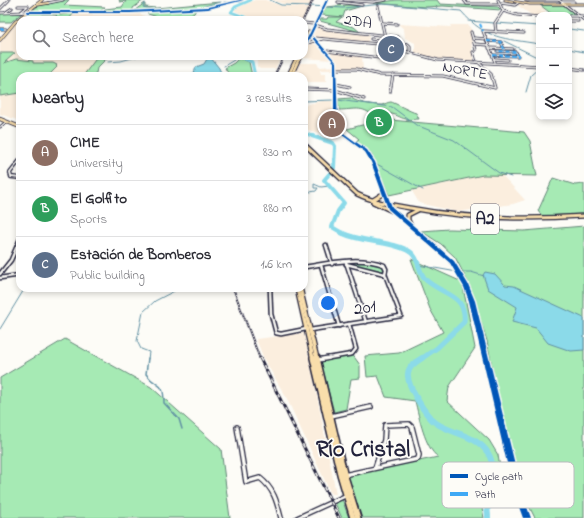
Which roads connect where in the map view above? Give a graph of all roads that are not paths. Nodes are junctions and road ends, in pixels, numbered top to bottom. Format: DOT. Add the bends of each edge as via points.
graph roads {
  1 [pos="9,0"];
  2 [pos="63,0"];
  3 [pos="326,0"];
  4 [pos="339,0"];
  5 [pos="344,0"];
  6 [pos="386,0"];
  7 [pos="464,0"];
  8 [pos="498,0"];
  9 [pos="505,0"];
  10 [pos="525,0"];
  11 [pos="543,0"];
  12 [pos="487,1"];
  13 [pos="560,1"];
  14 [pos="39,2"];
  15 [pos="54,2"];
  16 [pos="574,2"];
  17 [pos="48,3"];
  18 [pos="501,3"];
  19 [pos="518,3"];
  20 [pos="489,4"];
  21 [pos="530,4"];
  22 [pos="548,4"];
  23 [pos="564,4"];
  24 [pos="583,4"];
  25 [pos="362,5"];
  26 [pos="18,6"];
  27 [pos="378,6"];
  28 [pos="1,8"];
  29 [pos="12,8"];
  30 [pos="502,11"];
  31 [pos="5,12"];
  32 [pos="20,12"];
  33 [pos="26,12"];
  34 [pos="0,13"];
  35 [pos="21,16"];
  36 [pos="22,16"];
  37 [pos="572,16"];
  38 [pos="580,16"];
  39 [pos="584,16"];
  40 [pos="536,17"];
  41 [pos="16,20"];
  42 [pos="584,20"];
  43 [pos="16,21"];
  44 [pos="572,21"];
  45 [pos="578,21"];
  46 [pos="382,23"];
  47 [pos="308,24"];
  48 [pos="314,24"];
  49 [pos="397,24"];
  50 [pos="0,29"];
  51 [pos="6,29"];
  52 [pos="471,32"];
  53 [pos="496,32"];
  54 [pos="308,33"];
  55 [pos="524,33"];
  56 [pos="308,34"];
  57 [pos="0,36"];
  58 [pos="385,36"];
  59 [pos="308,37"];
  60 [pos="398,37"];
  61 [pos="314,38"];
  62 [pos="474,38"];
  63 [pos="322,39"];
  64 [pos="371,39"];
  65 [pos="0,40"];
  66 [pos="385,40"];
  67 [pos="486,40"];
  68 [pos="318,41"];
  69 [pos="308,43"];
  70 [pos="475,44"];
  71 [pos="488,45"];
  72 [pos="385,46"];
  73 [pos="489,48"];
  74 [pos="504,49"];
  75 [pos="513,49"];
  76 [pos="476,50"];
  77 [pos="327,51"];
  78 [pos="497,51"];
  79 [pos="410,52"];
  80 [pos="473,52"];
  81 [pos="493,55"];
  82 [pos="382,58"];
  83 [pos="387,59"];
  84 [pos="494,59"];
  85 [pos="297,60"];
  86 [pos="508,60"];
  87 [pos="477,62"];
  88 [pos="495,62"];
  89 [pos="536,66"];
  90 [pos="572,68"];
  91 [pos="336,69"];
  92 [pos="584,70"];
  93 [pos="292,72"];
  94 [pos="393,75"];
  95 [pos="336,84"];
  96 [pos="350,87"];
  97 [pos="308,89"];
  98 [pos="335,90"];
  99 [pos="390,92"];
  100 [pos="364,99"];
  101 [pos="0,119"];
  102 [pos="6,122"];
  103 [pos="16,126"];
  104 [pos="0,127"];
  105 [pos="308,148"];
  106 [pos="16,164"];
  107 [pos="16,178"];
  108 [pos="384,193"];
  109 [pos="367,199"];
  110 [pos="372,200"];
  111 [pos="388,203"];
  112 [pos="422,210"];
  113 [pos="394,212"];
  114 [pos="584,216"];
  115 [pos="412,227"];
  116 [pos="326,245"];
  117 [pos="16,248"];
  118 [pos="346,263"];
  119 [pos="332,264"];
  120 [pos="321,265"];
  121 [pos="308,267"];
  122 [pos="0,274"];
  123 [pos="385,274"];
  124 [pos="16,276"];
  125 [pos="0,278"];
  126 [pos="270,292"];
  127 [pos="298,292"];
  128 [pos="301,292"];
  129 [pos="366,322"];
  130 [pos="349,324"];
  131 [pos="339,326"];
  132 [pos="308,330"];
  133 [pos="317,360"];
  134 [pos="371,407"];
  135 [pos="330,416"];
  136 [pos="237,427"];
  137 [pos="510,462"];
  138 [pos="375,468"];
  139 [pos="344,475"];
  140 [pos="345,496"];
  141 [pos="523,508"];
  142 [pos="281,518"];
  143 [pos="297,518"];
  144 [pos="353,518"];
  145 [pos="358,518"];
  146 [pos="527,518"];
  1 -- 28 [label="street"];
  2 -- 15 [label="street"];
  3 -- 48 [label="highway"];
  4 -- 25 [label="street" via="338,3"];
  5 -- 6 [label="street"];
  7 -- 20 [label="street" via="467,4"];
  8 -- 18 [label="street"];
  9 -- 19 [label="main road"];
  10 -- 11 [label="street"];
  10 -- 21 [label="street"];
  11 -- 13 [label="street"];
  11 -- 22 [label="street"];
  12 -- 20 [label="street"];
  13 -- 16 [label="street"];
  13 -- 23 [label="street"];
  14 -- 15 [label="highway"];
  14 -- 17 [label="highway"];
  14 -- 17 [label="highway"];
  14 -- 33 [label="highway"];
  15 -- 17 [label="street"];
  18 -- 19 [label="street"];
  18 -- 20 [label="street"];
  18 -- 30 [label="street"];
  19 -- 21 [label="main road"];
  21 -- 22 [label="main road"];
  22 -- 23 [label="main road"];
  23 -- 24 [label="main road"];
  23 -- 38 [label="street"];
  26 -- 32 [label="street" via="28,6"];
  27 -- 46 [label="street"];
  29 -- 31 [label="street"];
  30 -- 40 [label="street"];
  30 -- 53 [label="street" via="496,19"];
  31 -- 32 [label="street"];
  31 -- 34 [label="street"];
  32 -- 33 [label="street"];
  33 -- 35 [label="highway"];
  33 -- 36 [label="highway"];
  37 -- 38 [label="street"];
  38 -- 39 [label="street"];
  38 -- 42 [label="street"];
  41 -- 51 [label="highway"];
  43 -- 65 [label="highway"];
  44 -- 45 [label="street"];
  46 -- 49 [label="street"];
  46 -- 58 [label="street"];
  47 -- 48 [label="street, 2DA"];
  48 -- 54 [label="highway"];
  48 -- 56 [label="highway"];
  48 -- 58 [label="street, 2DA" via="325,29"];
  50 -- 51 [label="street"];
  51 -- 57 [label="highway"];
  52 -- 62 [label="street"];
  53 -- 55 [label="street"];
  53 -- 67 [label="street" via="484,33"];
  58 -- 60 [label="street, 2DA"];
  58 -- 66 [label="street"];
  59 -- 61 [label="street"];
  61 -- 63 [label="street"];
  61 -- 68 [label="street"];
  62 -- 67 [label="street"];
  62 -- 70 [label="street"];
  63 -- 68 [label="street"];
  63 -- 72 [label="street"];
  64 -- 66 [label="street"];
  66 -- 72 [label="street"];
  66 -- 79 [label="street" via="410,45"];
  67 -- 71 [label="street"];
  67 -- 74 [label="street" via="501,42"];
  68 -- 69 [label="street"];
  68 -- 77 [label="street"];
  70 -- 71 [label="street"];
  70 -- 76 [label="street"];
  71 -- 73 [label="street"];
  72 -- 79 [label="street"];
  72 -- 82 [label="street"];
  73 -- 74 [label="street"];
  73 -- 81 [label="street"];
  74 -- 75 [label="street"];
  77 -- 82 [label="street"];
  77 -- 91 [label="street" via="335,61"];
  78 -- 81 [label="street" via="516,52 518,56"];
  79 -- 87 [label="street" via="438,60"];
  80 -- 87 [label="street"];
  81 -- 84 [label="street"];
  82 -- 83 [label="street"];
  84 -- 86 [label="street"];
  84 -- 88 [label="street"];
  85 -- 93 [label="highway"];
  87 -- 88 [label="street"];
  87 -- 94 [label="street, NORTE" via="491,74 495,88 443,76"];
  88 -- 89 [label="street"];
  90 -- 92 [label="street"];
  91 -- 94 [label="street, NORTE" via="357,69 380,75"];
  91 -- 95 [label="street"];
  94 -- 99 [label="street"];
  95 -- 96 [label="street"];
  95 -- 98 [label="street"];
  97 -- 98 [label="street"];
  98 -- 100 [label="street"];
  98 -- 108 [label="street" via="336,128 369,155"];
  101 -- 102 [label="highway"];
  102 -- 103 [label="highway"];
  102 -- 104 [label="street"];
  105 -- 109 [label="highway, A2" via="357,194"];
  106 -- 107 [label="street" via="10,173 11,177"];
  108 -- 110 [label="highway"];
  108 -- 111 [label="street"];
  109 -- 110 [label="highway, A2"];
  109 -- 113 [label="highway"];
  110 -- 111 [label="highway, A2"];
  111 -- 112 [label="highway, A2"];
  111 -- 113 [label="street"];
  112 -- 114 [label="highway, A2" via="495,219"];
  112 -- 115 [label="highway" via="408,215"];
  113 -- 115 [label="street"];
  115 -- 137 [label="street" via="445,255 459,273 472,302"];
  116 -- 119 [label="street"];
  117 -- 122 [label="street"];
  118 -- 119 [label="street"];
  118 -- 123 [label="street"];
  118 -- 123 [label="street" via="362,261 382,264 386,267"];
  118 -- 129 [label="street"];
  119 -- 120 [label="street"];
  120 -- 121 [label="street"];
  120 -- 131 [label="street"];
  123 -- 129 [label="street, 201" via="401,316"];
  124 -- 125 [label="street"];
  126 -- 132 [label="street, 201" via="274,331 281,334"];
  127 -- 132 [label="highway"];
  128 -- 132 [label="highway"];
  129 -- 130 [label="street, 201"];
  130 -- 131 [label="street, 201"];
  130 -- 133 [label="street" via="356,349 352,354"];
  131 -- 132 [label="street, 201"];
  132 -- 133 [label="highway"];
  132 -- 140 [label="highway"];
  133 -- 135 [label="highway"];
  134 -- 135 [label="street"];
  135 -- 139 [label="highway"];
  136 -- 142 [label="street" via="246,482 260,478 264,481 274,492"];
  138 -- 138 [label="street" via="384,440 385,425 409,424 412,427 418,459"];
  138 -- 139 [label="street"];
  139 -- 145 [label="highway"];
  140 -- 143 [label="street"];
  140 -- 144 [label="highway"];
  141 -- 146 [label="street"];
}
